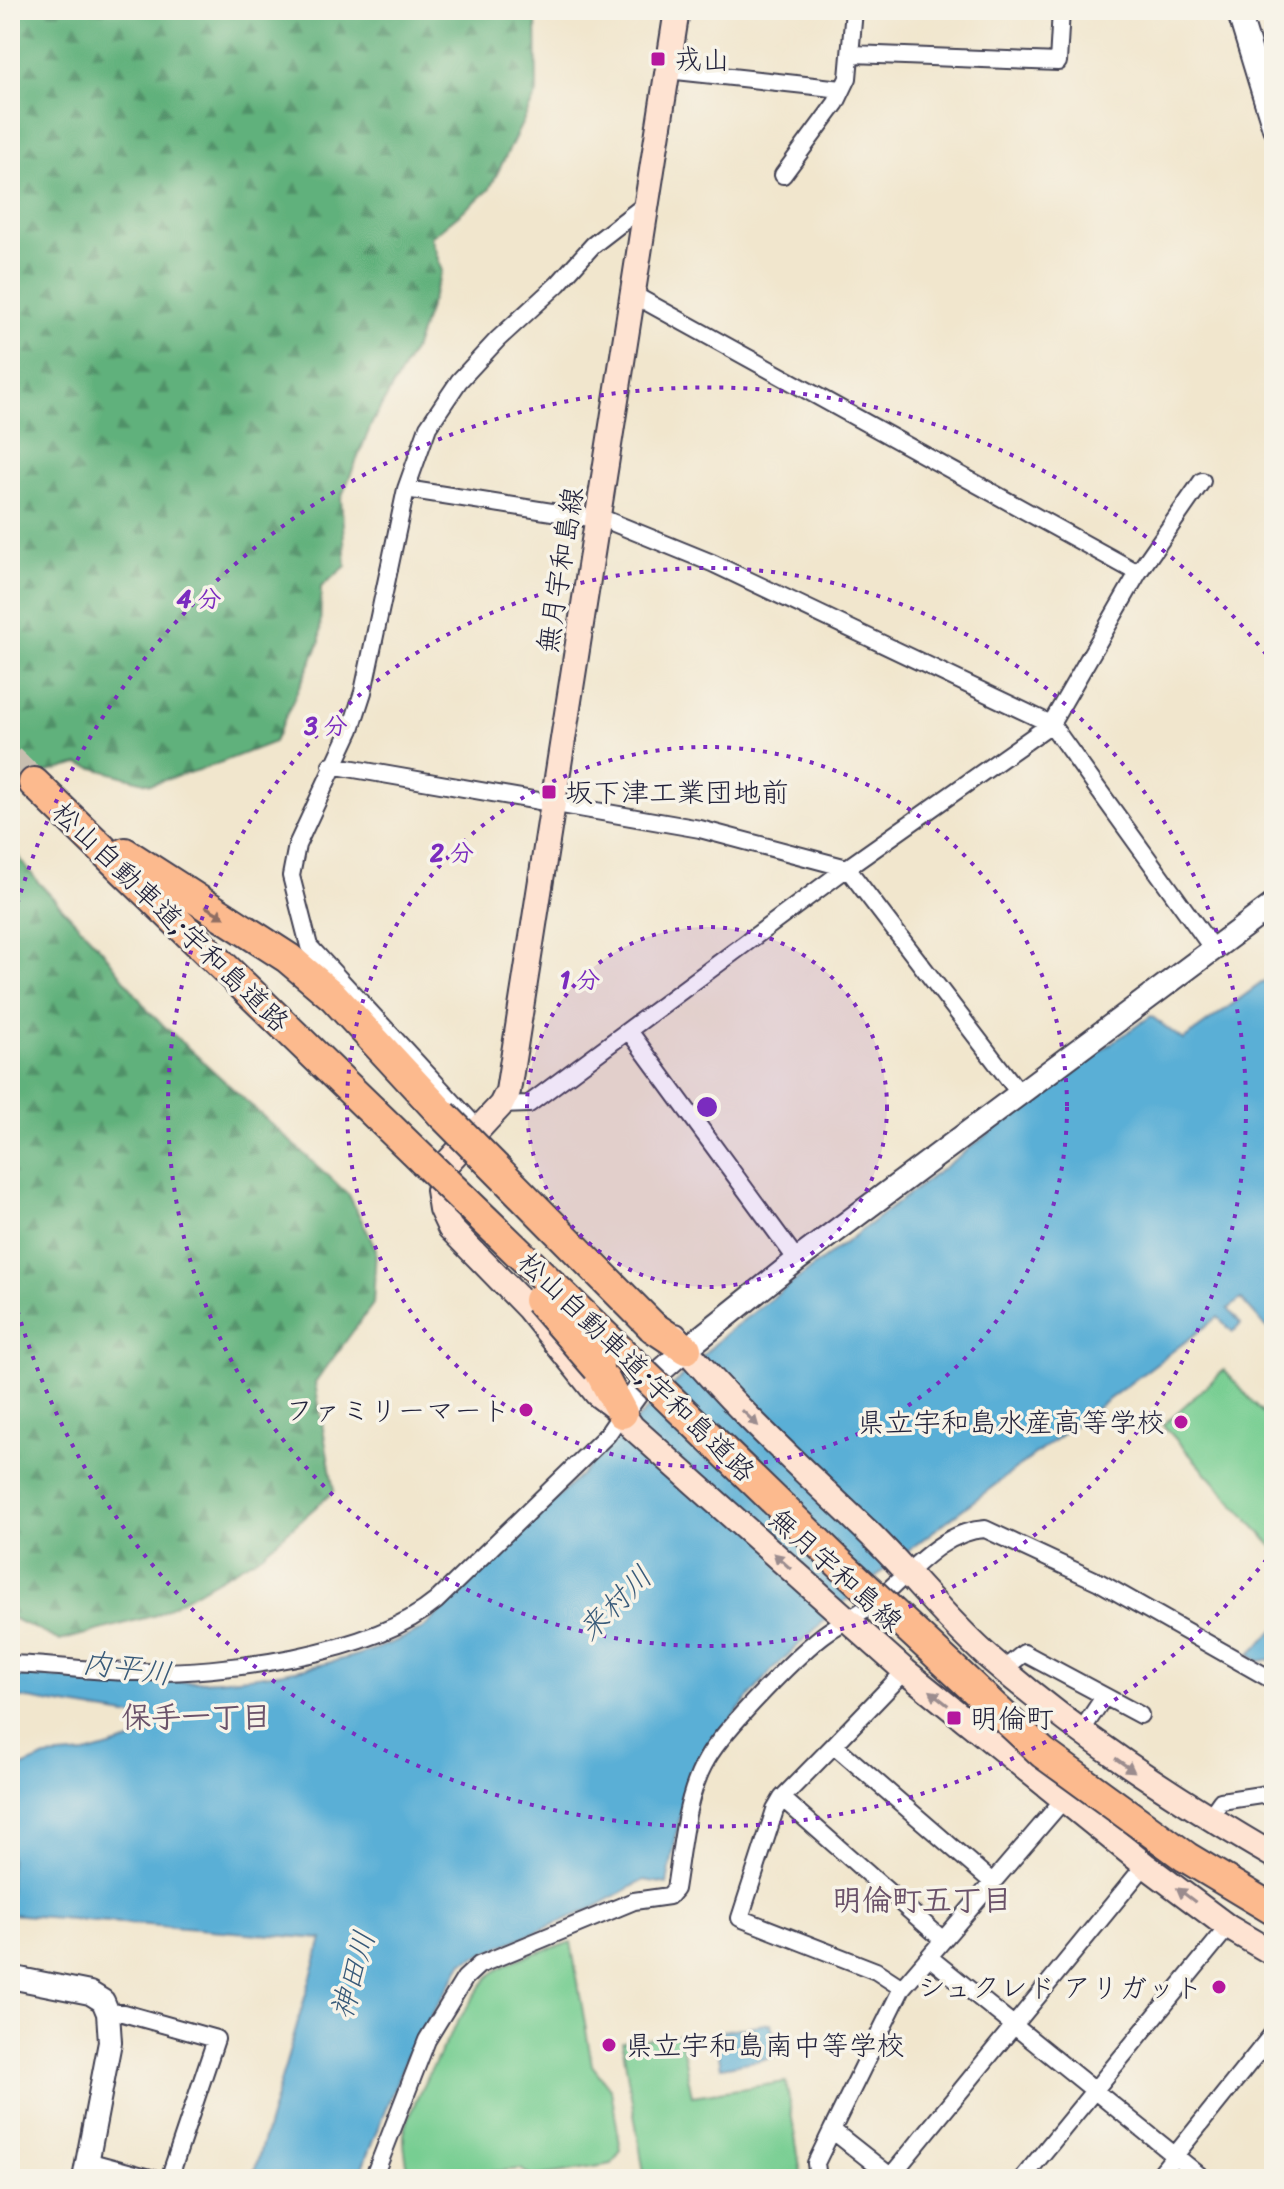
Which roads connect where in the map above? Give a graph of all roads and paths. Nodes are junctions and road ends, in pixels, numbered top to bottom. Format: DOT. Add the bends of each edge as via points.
graph roads {
  1 [pos="677,10"];
  2 [pos="854,10"];
  3 [pos="1061,10"];
  4 [pos="1238,10"];
  5 [pos="853,54"];
  6 [pos="667,70"];
  7 [pos="842,89"];
  8 [pos="1274,128"];
  9 [pos="783,175"];
  10 [pos="646,204"];
  11 [pos="634,295"];
  12 [pos="1202,481"];
  13 [pos="406,489"];
  14 [pos="598,519"];
  15 [pos="1138,573"];
  16 [pos="1051,724"];
  17 [pos="331,765"];
  18 [pos="34,783"];
  19 [pos="554,804"];
  20 [pos="58,806"];
  21 [pos="847,868"];
  22 [pos="1274,904"];
  23 [pos="1213,949"];
  24 [pos="629,1031"];
  25 [pos="1020,1094"];
  26 [pos="501,1105"];
  27 [pos="478,1129"];
  28 [pos="419,1170"];
  29 [pos="797,1260"];
  30 [pos="691,1355"];
  31 [pos="627,1420"];
  32 [pos="905,1569"];
  33 [pos="844,1617"];
  34 [pos="10,1664"];
  35 [pos="1004,1669"];
  36 [pos="905,1671"];
  37 [pos="1274,1681"];
  38 [pos="1104,1697"];
  39 [pos="1140,1715"];
  40 [pos="1080,1733"];
  41 [pos="834,1745"];
  42 [pos="1274,1793"];
  43 [pos="782,1798"];
  44 [pos="1064,1799"];
  45 [pos="1209,1818"];
  46 [pos="1274,1856"];
  47 [pos="1145,1865"];
  48 [pos="991,1881"];
  49 [pos="1274,1910"];
  50 [pos="1228,1927"];
  51 [pos="943,1940"];
  52 [pos="1274,1954"];
  53 [pos="929,1957"];
  54 [pos="10,1977"];
  55 [pos="902,1988"];
  56 [pos="108,2013"];
  57 [pos="1013,2026"];
  58 [pos="1274,2032"];
  59 [pos="1093,2091"];
  60 [pos="832,2130"];
  61 [pos="1175,2156"];
  62 [pos="86,2170"];
  63 [pos="892,2178"];
  64 [pos="154,2179"];
  65 [pos="169,2179"];
  66 [pos="373,2179"];
  67 [pos="818,2179"];
  68 [pos="1022,2179"];
  69 [pos="1156,2179"];
  70 [pos="1204,2179"];
  1 -- 6 [label="main road, 無月宇和島線"];
  2 -- 5 [label="street"];
  3 -- 5 [label="street" via="1058,62"];
  4 -- 8 [label="street"];
  5 -- 7 [label="street"];
  6 -- 7 [label="street"];
  6 -- 10 [label="main road, 無月宇和島線"];
  7 -- 9 [label="street"];
  10 -- 11 [label="main road, 無月宇和島線"];
  10 -- 13 [label="street" via="593,245 459,381 428,427"];
  11 -- 14 [label="main road, 無月宇和島線"];
  11 -- 15 [label="street"];
  12 -- 15 [label="street"];
  13 -- 14 [label="street"];
  13 -- 17 [label="street" via="363,692"];
  14 -- 16 [label="street" via="712,563"];
  14 -- 19 [label="main road, 無月宇和島線"];
  15 -- 16 [label="street"];
  16 -- 21 [label="street"];
  16 -- 23 [label="street"];
  17 -- 19 [label="street"];
  17 -- 27 [label="street" via="297,845 291,876 309,946"];
  18 -- 20 [label="highway, 松山自動車道;宇和島道路"];
  19 -- 21 [label="street" via="700,829"];
  19 -- 26 [label="main road, 無月宇和島線" via="508,1091"];
  20 -- 28 [label="highway, 松山自動車道;宇和島道路" via="182,929 268,1033"];
  20 -- 30 [label="highway, one-way, bridge" via="288,958 334,997 653,1327"];
  21 -- 24 [label="street"];
  21 -- 25 [label="street"];
  22 -- 23 [label="street"];
  23 -- 25 [label="street"];
  24 -- 26 [label="street" via="529,1104"];
  24 -- 29 [label="street"];
  25 -- 29 [label="street"];
  26 -- 27 [label="main road, 無月宇和島線"];
  27 -- 30 [label="main road, 無月宇和島線" via="648,1303"];
  27 -- 31 [label="main road, 無月宇和島線" via="447,1163 438,1190 446,1218 597,1394"];
  28 -- 31 [label="highway, bridge" via="598,1368"];
  28 -- 49 [label="highway, 松山自動車道;宇和島道路, bridge" via="997,1713 1122,1813"];
  29 -- 30 [label="street"];
  30 -- 31 [label="street" via="638,1391"];
  30 -- 32 [label="main road, 無月宇和島線, one-way"];
  33 -- 31 [label="main road, 無月宇和島線, one-way"];
  31 -- 34 [label="street" via="436,1601 407,1622 323,1651 173,1672"];
  32 -- 33 [label="street"];
  32 -- 35 [label="main road, 無月宇和島線"];
  32 -- 37 [label="street" via="967,1530 985,1529 1099,1582"];
  33 -- 36 [label="main road, 無月宇和島線"];
  33 -- 66 [label="street" via="772,1684 708,1756 669,1896 634,1901 587,1918 479,1965 465,1978 427,2040"];
  35 -- 38 [label="street" via="1024,1653"];
  35 -- 40 [label="main road, 無月宇和島線"];
  36 -- 41 [label="street"];
  44 -- 36 [label="main road, 無月宇和島線, one-way"];
  38 -- 39 [label="street"];
  38 -- 40 [label="street"];
  40 -- 45 [label="main road, 無月宇和島線, one-way"];
  41 -- 43 [label="street"];
  41 -- 48 [label="street"];
  42 -- 45 [label="street" via="1221,1801"];
  43 -- 51 [label="street"];
  43 -- 55 [label="street" via="740,1918 876,1971"];
  44 -- 47 [label="main road, 無月宇和島線"];
  44 -- 48 [label="street"];
  45 -- 46 [label="main road, 無月宇和島線"];
  50 -- 47 [label="main road, 無月宇和島線, one-way"];
  47 -- 57 [label="street"];
  48 -- 51 [label="street"];
  50 -- 52 [label="main road, 無月宇和島線"];
  50 -- 59 [label="street"];
  51 -- 53 [label="street"];
  53 -- 55 [label="street"];
  53 -- 57 [label="street"];
  54 -- 56 [label="street" via="90,1993 103,2001"];
  55 -- 60 [label="street"];
  56 -- 62 [label="street" via="110,2042"];
  56 -- 65 [label="street" via="216,2039"];
  57 -- 59 [label="street"];
  57 -- 63 [label="street"];
  58 -- 61 [label="street"];
  59 -- 61 [label="street"];
  59 -- 68 [label="street"];
  60 -- 63 [label="street"];
  60 -- 67 [label="street" via="816,2163"];
  61 -- 69 [label="street"];
  61 -- 70 [label="street"];
  62 -- 64 [label="street"];
}
